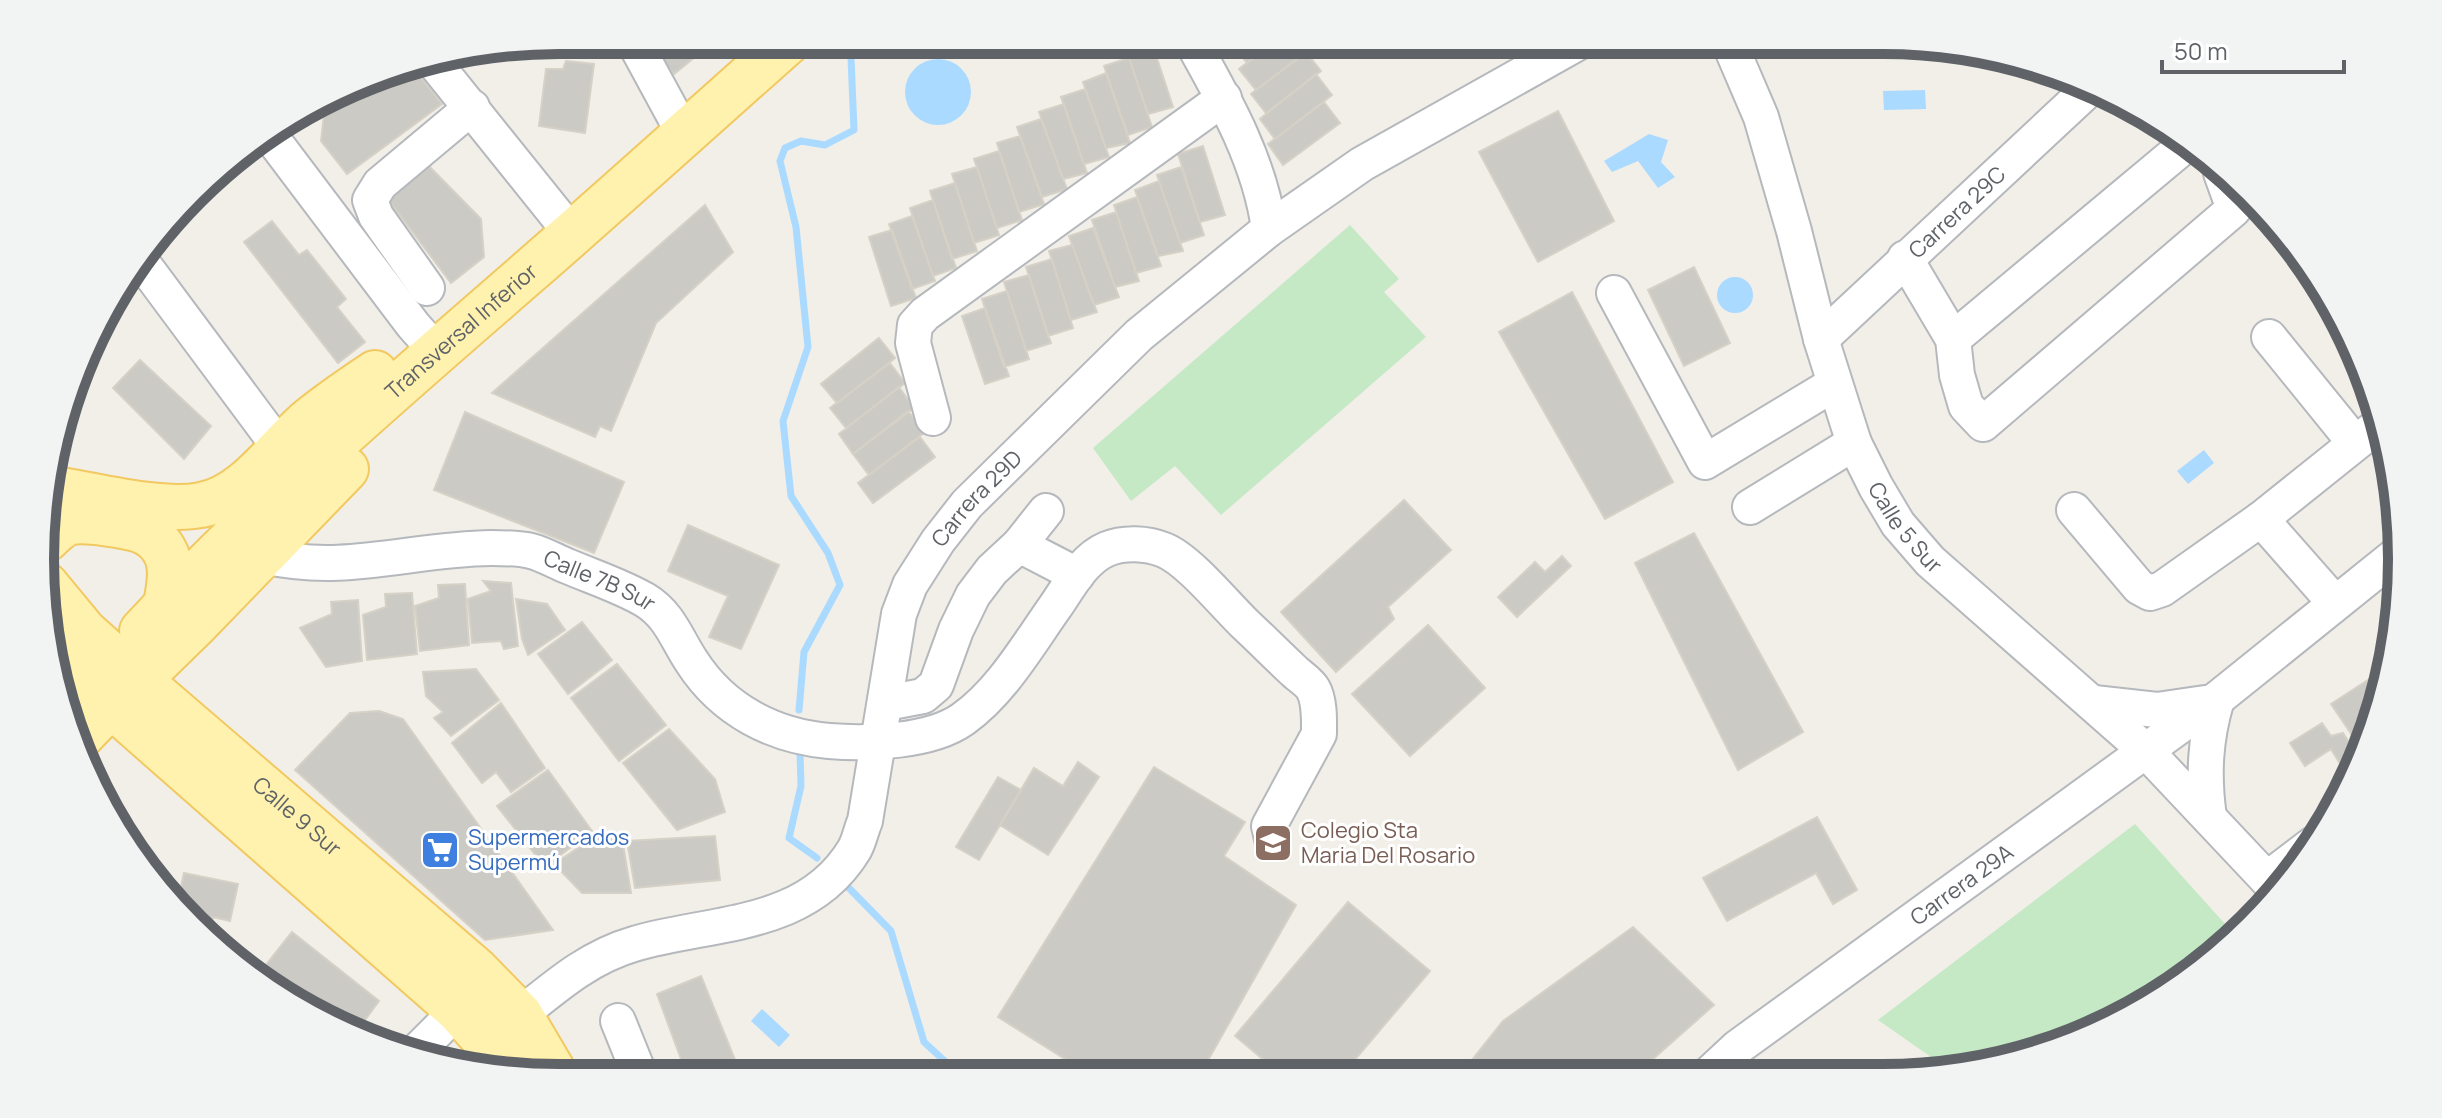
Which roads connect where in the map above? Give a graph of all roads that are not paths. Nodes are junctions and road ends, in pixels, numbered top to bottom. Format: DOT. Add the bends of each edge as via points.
graph roads {
  1 [pos="641,54"];
  2 [pos="774,54"];
  3 [pos="1199,54"];
  4 [pos="1558,54"];
  5 [pos="1734,54"];
  6 [pos="439,69"];
  7 [pos="2082,95"];
  8 [pos="1224,98"];
  9 [pos="472,107"];
  10 [pos="684,134"];
  11 [pos="274,142"];
  12 [pos="2179,150"];
  13 [pos="2227,190"];
  14 [pos="1269,229"];
  15 [pos="572,234"];
  16 [pos="1905,258"];
  17 [pos="146,268"];
  18 [pos="427,288"];
  19 [pos="1614,293"];
  20 [pos="2269,337"];
  21 [pos="1821,339"];
  22 [pos="1953,339"];
  23 [pos="437,352"];
  24 [pos="1834,384"];
  25 [pos="933,418"];
  26 [pos="2365,435"];
  27 [pos="1854,443"];
  28 [pos="280,448"];
  29 [pos="59,489"];
  30 [pos="1750,507"];
  31 [pos="2074,510"];
  32 [pos="1046,511"];
  33 [pos="2261,519"];
  34 [pos="55,532"];
  35 [pos="1019,545"];
  36 [pos="263,556"];
  37 [pos="2388,561"];
  38 [pos="1077,575"];
  39 [pos="55,596"];
  40 [pos="2335,603"];
  41 [pos="63,654"];
  42 [pos="122,690"];
  43 [pos="2217,699"];
  44 [pos="886,703"];
  45 [pos="2094,703"];
  46 [pos="85,732"];
  47 [pos="880,740"];
  48 [pos="2146,751"];
  49 [pos="2209,817"];
  50 [pos="1273,843"];
  51 [pos="2271,883"];
  52 [pos="458,1010"];
  53 [pos="520,1015"];
  54 [pos="618,1021"];
  55 [pos="423,1045"];
  56 [pos="533,1063"];
  57 [pos="536,1063"];
  58 [pos="635,1064"];
  59 [pos="1720,1064"];
  1 -- 10 [label="street"];
  2 -- 10 [label="main road, Transversal Inferior"];
  3 -- 8 [label="street"];
  4 -- 14 [label="street, Carrera 29D" via="1362,164"];
  5 -- 21 [label="street, Calle 5 Sur" via="1761,117"];
  6 -- 9 [label="street"];
  7 -- 16 [label="street, Carrera 29C"];
  8 -- 14 [label="street" via="1252,162"];
  8 -- 25 [label="street" via="925,314 915,325 913,343"];
  9 -- 15 [label="street"];
  9 -- 18 [label="street" via="380,184 370,200"];
  10 -- 15 [label="main road, Transversal Inferior"];
  11 -- 23 [label="street"];
  12 -- 22 [label="street"];
  13 -- 22 [label="street" via="2234,209 1983,424 1966,406"];
  14 -- 44 [label="street, Carrera 29D" via="1139,335 967,504 910,585 899,614"];
  15 -- 23 [label="main road, Transversal Inferior"];
  16 -- 21 [label="street, Carrera 29C"];
  16 -- 22 [label="street"];
  17 -- 28 [label="street"];
  19 -- 24 [label="street" via="1705,462"];
  20 -- 26 [label="street"];
  21 -- 24 [label="street, Calle 5 Sur"];
  23 -- 28 [label="main road" via="398,359 346,392"];
  23 -- 34 [label="main road, Transversal Inferior" via="346,431 154,618 169,566 155,539 141,531 84,521"];
  23 -- 36 [label="main road" via="424,391"];
  24 -- 27 [label="street, Calle 5 Sur"];
  26 -- 33 [label="street"];
  27 -- 30 [label="street"];
  27 -- 45 [label="street, Calle 5 Sur" via="1898,524 1930,561"];
  28 -- 29 [label="main road" via="243,483 203,505 179,507"];
  31 -- 33 [label="street" via="2139,587 2150,593"];
  32 -- 35 [label="street"];
  33 -- 40 [label="street"];
  35 -- 38 [label="street"];
  35 -- 44 [label="street" via="973,595 936,685 923,696"];
  36 -- 42 [label="main road"];
  36 -- 47 [label="street, Calle 7B Sur" via="297,563 357,563 451,550 530,551 649,602 667,618 709,685 757,722 831,741"];
  37 -- 40 [label="street, Carrera 29A"];
  38 -- 47 [label="street, Calle 7B Sur" via="1017,662 963,719 944,730"];
  38 -- 50 [label="street, Calle 7B Sur" via="1106,549 1144,545 1167,551 1313,689 1319,734 1269,826"];
  39 -- 42 [label="main road, Calle 9 Sur"];
  40 -- 43 [label="street, Carrera 29A"];
  41 -- 42 [label="main road, Calle 9 Sur"];
  42 -- 46 [label="main road"];
  42 -- 52 [label="main road, Calle 9 Sur"];
  42 -- 53 [label="main road, Calle 9 Sur" via="476,970"];
  43 -- 45 [label="street" via="2157,710"];
  43 -- 48 [label="street, Carrera 29A"];
  43 -- 49 [label="street" via="2204,769"];
  44 -- 47 [label="street, Carrera 29D"];
  45 -- 48 [label="street, Calle 5 Sur"];
  47 -- 53 [label="street, Carrera 29D" via="865,821 854,850 812,895 781,910 633,944 595,958"];
  48 -- 49 [label="street, Calle 5 Sur"];
  48 -- 59 [label="street, Carrera 29A"];
  49 -- 51 [label="street, Calle 5 Sur"];
  52 -- 55 [label="street"];
  52 -- 56 [label="main road, Calle 9 Sur"];
  53 -- 57 [label="main road, Calle 9 Sur"];
  54 -- 58 [label="street"];
}
